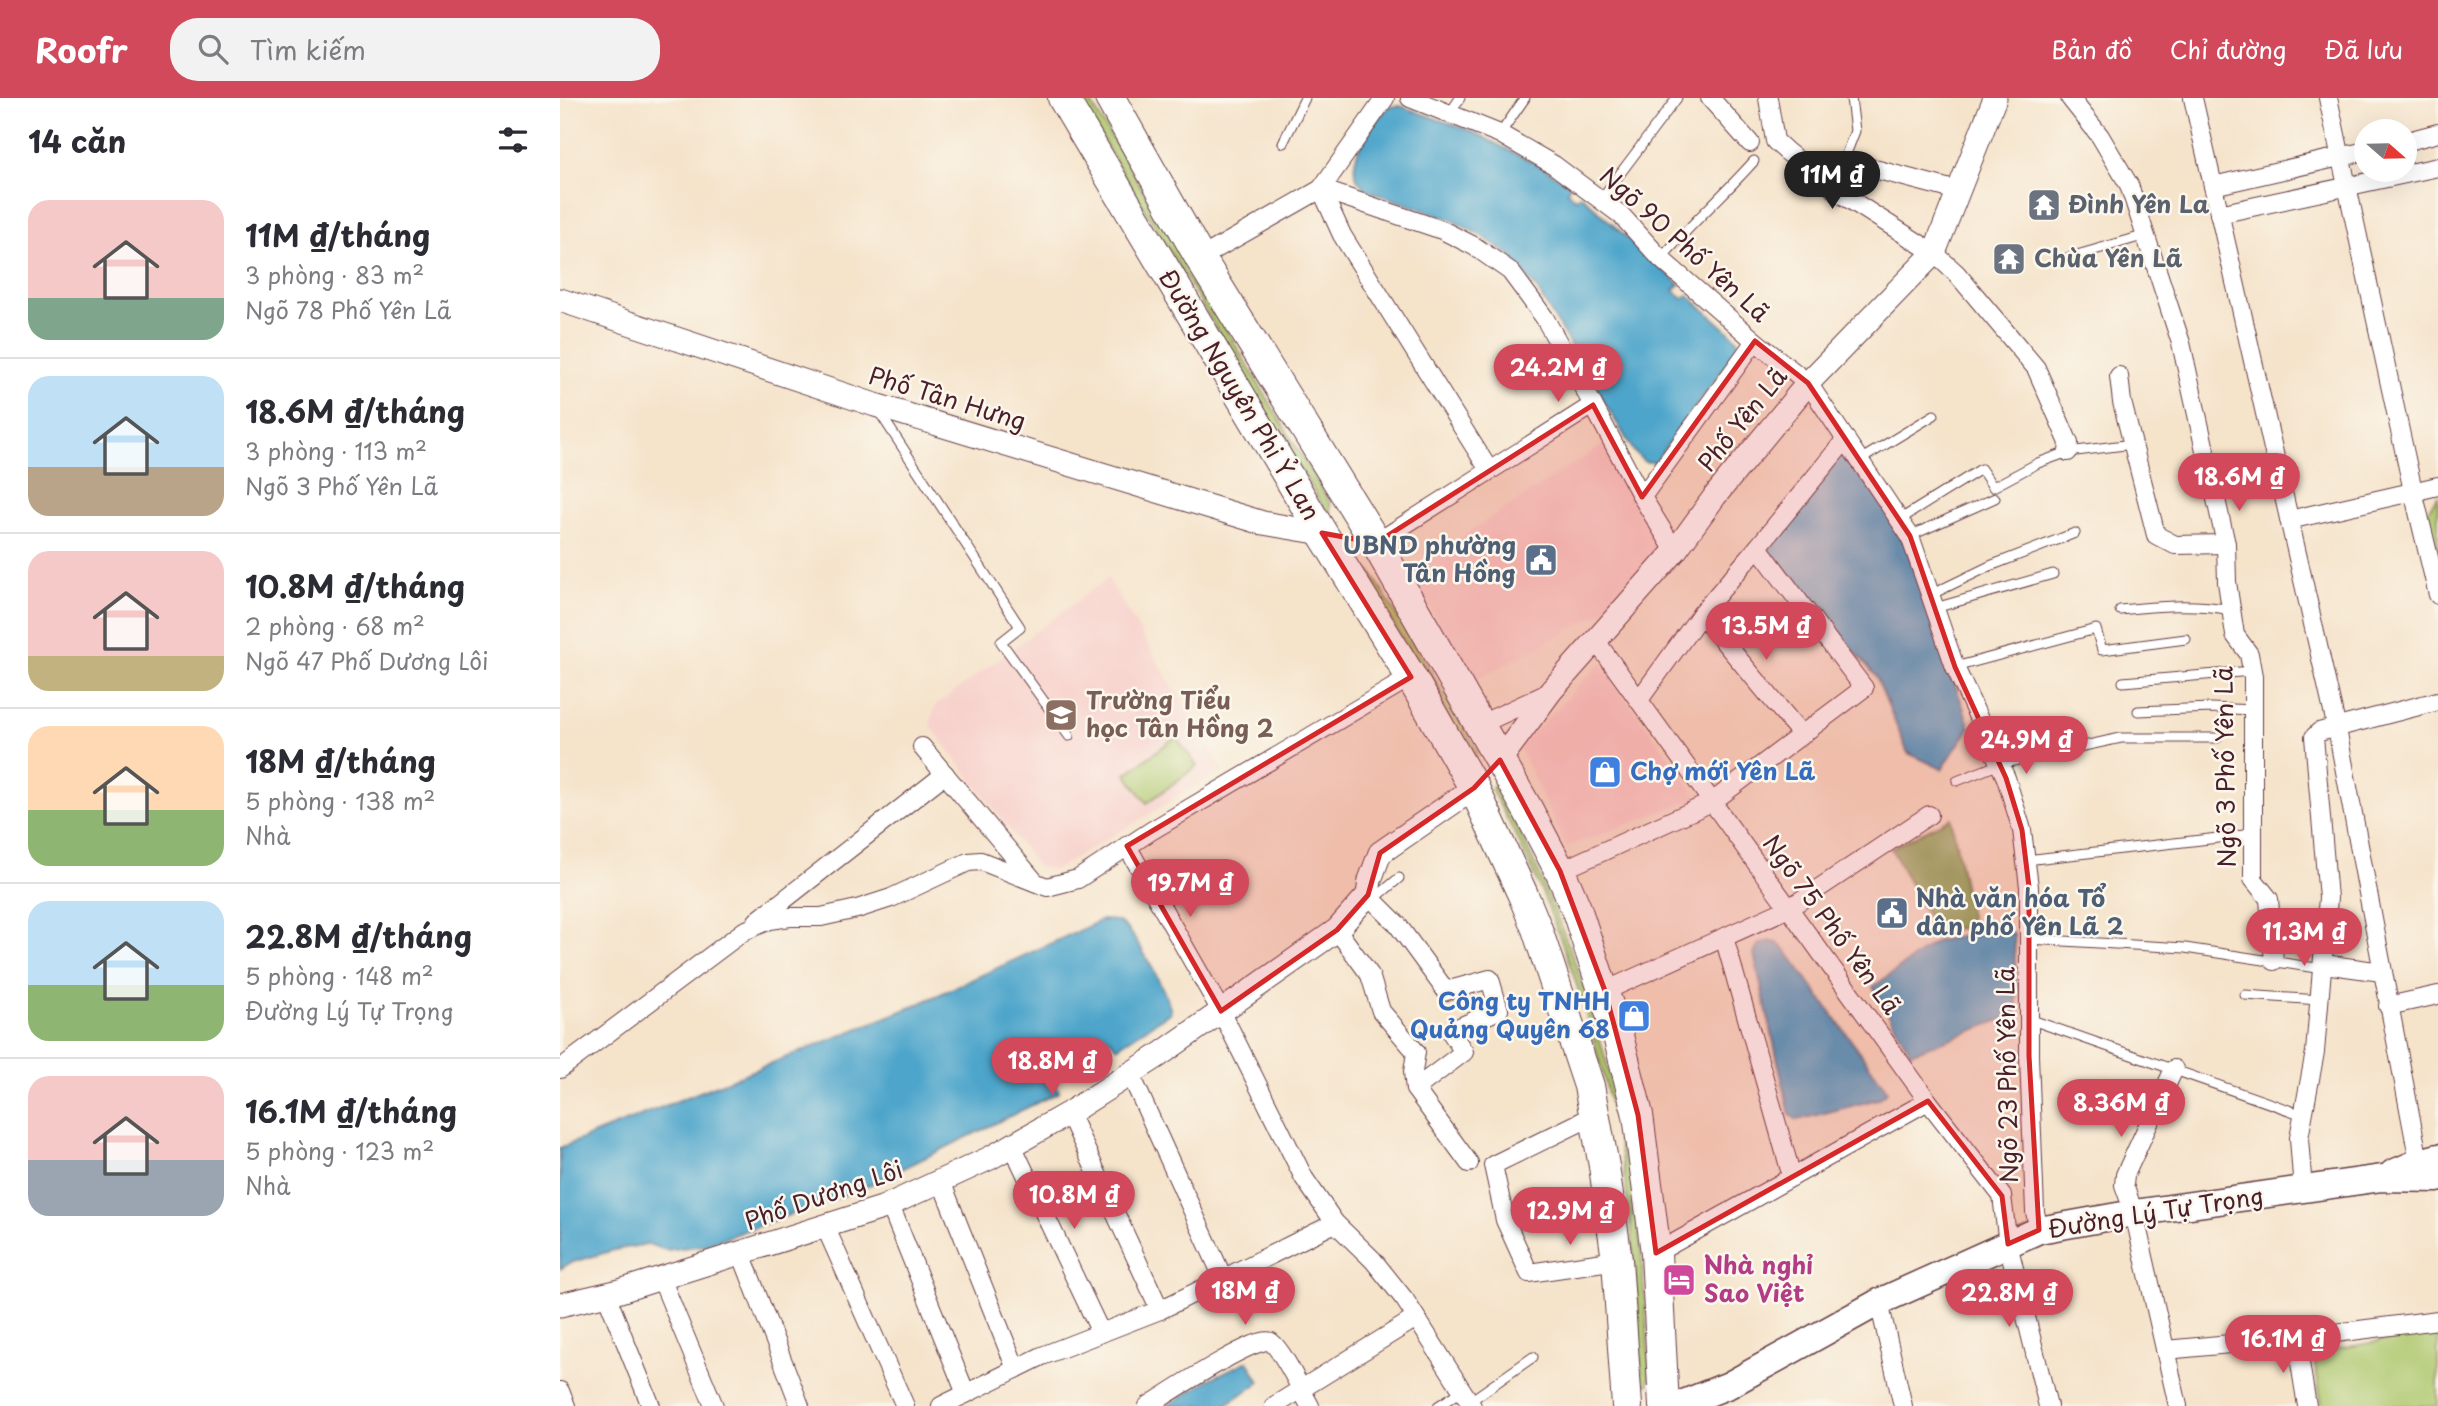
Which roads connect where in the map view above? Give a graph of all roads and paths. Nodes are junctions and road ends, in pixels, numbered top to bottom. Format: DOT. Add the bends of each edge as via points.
graph roads {
  1 [pos="1063,98"];
  2 [pos="1110,98"];
  3 [pos="1305,98"];
  4 [pos="1385,98"];
  5 [pos="1410,98"];
  6 [pos="1525,98"];
  7 [pos="1676,98"];
  8 [pos="1710,98"];
  9 [pos="1768,98"];
  10 [pos="1851,98"];
  11 [pos="1995,98"];
  12 [pos="2070,98"];
  13 [pos="2193,98"];
  14 [pos="2328,98"];
  15 [pos="1455,106"];
  16 [pos="1500,134"];
  17 [pos="2438,134"];
  18 [pos="2417,139"];
  19 [pos="1283,143"];
  20 [pos="1752,152"];
  21 [pos="2354,154"];
  22 [pos="2341,157"];
  23 [pos="1859,165"];
  24 [pos="2438,167"];
  25 [pos="2213,186"];
  26 [pos="2347,186"];
  27 [pos="1833,188"];
  28 [pos="1321,189"];
  29 [pos="1958,191"];
  30 [pos="1601,199"];
  31 [pos="2219,214"];
  32 [pos="2146,235"];
  33 [pos="1934,253"];
  34 [pos="1200,258"];
  35 [pos="1661,259"];
  36 [pos="2060,260"];
  37 [pos="560,300"];
  38 [pos="1755,341"];
  39 [pos="2119,376"];
  40 [pos="1808,383"];
  41 [pos="876,405"];
  42 [pos="1593,405"];
  43 [pos="1934,415"];
  44 [pos="1846,439"];
  45 [pos="2133,444"];
  46 [pos="2068,452"];
  47 [pos="1860,460"];
  48 [pos="1489,470"];
  49 [pos="2438,486"];
  50 [pos="2413,491"];
  51 [pos="1642,497"];
  52 [pos="1995,498"];
  53 [pos="1899,520"];
  54 [pos="2289,520"];
  55 [pos="1322,533"];
  56 [pos="2075,533"];
  57 [pos="1910,536"];
  58 [pos="1376,542"];
  59 [pos="2226,544"];
  60 [pos="1758,547"];
  61 [pos="1675,551"];
  62 [pos="2053,574"];
  63 [pos="2438,595"];
  64 [pos="1933,602"];
  65 [pos="2120,610"];
  66 [pos="2231,610"];
  67 [pos="1701,614"];
  68 [pos="2186,639"];
  69 [pos="1596,641"];
  70 [pos="1955,667"];
  71 [pos="2252,670"];
  72 [pos="1411,677"];
  73 [pos="2123,682"];
  74 [pos="1551,691"];
  75 [pos="1639,700"];
  76 [pos="2438,701"];
  77 [pos="2253,710"];
  78 [pos="2138,711"];
  79 [pos="1481,724"];
  80 [pos="2337,729"];
  81 [pos="1801,734"];
  82 [pos="1069,736"];
  83 [pos="2217,738"];
  84 [pos="922,747"];
  85 [pos="1500,760"];
  86 [pos="2000,764"];
  87 [pos="945,774"];
  88 [pos="1957,781"];
  89 [pos="1474,788"];
  90 [pos="1712,802"];
  91 [pos="1928,815"];
  92 [pos="2253,834"];
  93 [pos="1127,846"];
  94 [pos="2026,860"];
  95 [pos="1560,871"];
  96 [pos="1399,878"];
  97 [pos="1038,884"];
  98 [pos="1370,898"];
  99 [pos="1788,908"];
  100 [pos="1337,930"];
  101 [pos="744,931"];
  102 [pos="1724,937"];
  103 [pos="2029,939"];
  104 [pos="2274,961"];
  105 [pos="2323,967"];
  106 [pos="2382,972"];
  107 [pos="1605,991"];
  108 [pos="2245,995"];
  109 [pos="2438,995"];
  110 [pos="2320,1000"];
  111 [pos="2388,1006"];
  112 [pos="1221,1012"];
  113 [pos="2029,1019"];
  114 [pos="560,1069"];
  115 [pos="2174,1069"];
  116 [pos="1130,1073"];
  117 [pos="1415,1089"];
  118 [pos="1928,1101"];
  119 [pos="1069,1113"];
  120 [pos="1595,1115"];
  121 [pos="2303,1115"];
  122 [pos="1012,1145"];
  123 [pos="1469,1163"];
  124 [pos="2432,1166"];
  125 [pos="1792,1177"];
  126 [pos="941,1181"];
  127 [pos="2303,1190"];
  128 [pos="890,1205"];
  129 [pos="2134,1213"];
  130 [pos="1335,1223"];
  131 [pos="825,1226"];
  132 [pos="2039,1230"];
  133 [pos="2008,1244"];
  134 [pos="741,1253"];
  135 [pos="1656,1253"];
  136 [pos="1616,1260"];
  137 [pos="661,1278"];
  138 [pos="1224,1280"];
  139 [pos="606,1294"];
  140 [pos="1880,1302"];
  141 [pos="560,1305"];
  142 [pos="1160,1310"];
  143 [pos="1416,1318"];
  144 [pos="2438,1320"];
  145 [pos="1101,1333"];
  146 [pos="2297,1338"];
  147 [pos="2165,1350"];
  148 [pos="1533,1357"];
  149 [pos="1016,1369"];
  150 [pos="1301,1389"];
  151 [pos="560,1391"];
  152 [pos="966,1394"];
  153 [pos="1468,1400"];
  154 [pos="566,1406"];
  155 [pos="651,1406"];
  156 [pos="713,1406"];
  157 [pos="800,1406"];
  158 [pos="905,1406"];
  159 [pos="941,1406"];
  160 [pos="1148,1406"];
  161 [pos="1274,1406"];
  162 [pos="1310,1406"];
  163 [pos="1438,1406"];
  164 [pos="1627,1406"];
  165 [pos="1664,1406"];
  166 [pos="1676,1406"];
  167 [pos="1903,1406"];
  168 [pos="2048,1406"];
  169 [pos="2178,1406"];
  170 [pos="2308,1406"];
  1 -- 55 [label="main road, Đường Nguyên Phi Ỷ Lan"];
  2 -- 34 [label="main road, Đường Nguyên Phi Ỷ Lan"];
  3 -- 19 [label="lane"];
  4 -- 28 [label="street"];
  5 -- 15 [label="street, Ngõ 90 Phố Yên Lã"];
  6 -- 16 [label="lane"];
  7 -- 30 [label="lane"];
  8 -- 20 [label="street"];
  9 -- 27 [label="street" via="1775,141"];
  10 -- 27 [label="lane" via="1855,131"];
  11 -- 29 [label="street, Phố Yên Lã"];
  12 -- 32 [label="street, Ngõ 3 Phố Yên Lã" via="2129,185"];
  13 -- 25 [label="street"];
  14 -- 22 [label="street"];
  15 -- 16 [label="street, Ngõ 90 Phố Yên Lã"];
  16 -- 30 [label="street, Ngõ 90 Phố Yên Lã"];
  17 -- 18 [label="street"];
  20 -- 35 [label="lane" via="1723,196"];
  21 -- 22 [label="street"];
  22 -- 25 [label="street"];
  22 -- 26 [label="street"];
  23 -- 29 [label="street"];
  24 -- 26 [label="street"];
  25 -- 31 [label="street"];
  26 -- 31 [label="street"];
  26 -- 50 [label="street"];
  27 -- 33 [label="street"];
  28 -- 34 [label="street"];
  28 -- 42 [label="street" via="1442,230 1510,271 1544,317"];
  28 -- 48 [label="street" via="1342,234"];
  29 -- 33 [label="street, Phố Yên Lã"];
  30 -- 35 [label="street, Ngõ 90 Phố Yên Lã"];
  31 -- 54 [label="street"];
  32 -- 36 [label="lane"];
  32 -- 59 [label="street, Ngõ 3 Phố Yên Lã" via="2181,343"];
  33 -- 40 [label="street, Phố Yên Lã"];
  33 -- 46 [label="street" via="2036,368 2070,443"];
  34 -- 58 [label="main road, Đường Nguyên Phi Ỷ Lan"];
  35 -- 38 [label="street, Ngõ 90 Phố Yên Lã"];
  37 -- 41 [label="street, Phố Tân Hưng"];
  38 -- 40 [label="street, Ngõ 90 Phố Yên Lã"];
  38 -- 51 [label="street"];
  39 -- 45 [label="street"];
  40 -- 44 [label="street, Ngõ 23 Phố Yên Lã"];
  40 -- 61 [label="street, Phố Yên Lã"];
  41 -- 55 [label="street, Phố Tân Hưng" via="1263,523"];
  41 -- 82 [label="lane" via="1020,627 1000,642"];
  42 -- 48 [label="street"];
  42 -- 51 [label="street"];
  43 -- 47 [label="lane"];
  44 -- 47 [label="street, Ngõ 23 Phố Yên Lã"];
  44 -- 60 [label="street"];
  45 -- 46 [label="lane"];
  45 -- 59 [label="street" via="2156,535 2175,545"];
  46 -- 53 [label="lane" via="1993,487 1981,469"];
  47 -- 53 [label="street, Ngõ 23 Phố Yên Lã"];
  48 -- 58 [label="street"];
  49 -- 50 [label="street"];
  50 -- 54 [label="street"];
  50 -- 63 [label="street"];
  51 -- 61 [label="street"];
  52 -- 57 [label="lane"];
  53 -- 57 [label="street, Ngõ 23 Phố Yên Lã"];
  54 -- 80 [label="street"];
  55 -- 58 [label="main road"];
  55 -- 72 [label="main road, Đường Nguyên Phi Ỷ Lan"];
  56 -- 64 [label="lane" via="1990,566"];
  57 -- 64 [label="street, Ngõ 23 Phố Yên Lã"];
  58 -- 79 [label="main road, Đường Nguyên Phi Ỷ Lan"];
  59 -- 66 [label="street, Ngõ 3 Phố Yên Lã"];
  60 -- 67 [label="street"];
  60 -- 81 [label="street" via="1864,688"];
  61 -- 69 [label="street, Phố Yên Lã"];
  62 -- 64 [label="lane"];
  64 -- 70 [label="street, Ngõ 23 Phố Yên Lã"];
  65 -- 66 [label="lane" via="2211,606"];
  66 -- 71 [label="street, Ngõ 3 Phố Yên Lã" via="2235,635 2249,654"];
  67 -- 75 [label="street"];
  67 -- 81 [label="street"];
  68 -- 70 [label="lane" via="2102,650 2096,629"];
  69 -- 74 [label="street, Phố Yên Lã"];
  69 -- 75 [label="street, Ngõ 75 Phố Yên Lã"];
  70 -- 86 [label="street, Ngõ 23 Phố Yên Lã"];
  71 -- 73 [label="lane"];
  71 -- 77 [label="street, Ngõ 3 Phố Yên Lã"];
  72 -- 89 [label="main road, Đường Nguyên Phi Ỷ Lan"];
  72 -- 93 [label="street"];
  74 -- 79 [label="street"];
  74 -- 85 [label="street, Phố Yên Lã"];
  75 -- 90 [label="street, Ngõ 75 Phố Yên Lã"];
  76 -- 80 [label="street"];
  77 -- 78 [label="lane"];
  77 -- 92 [label="street, Ngõ 3 Phố Yên Lã"];
  79 -- 85 [label="main road, Đường Nguyên Phi Ỷ Lan"];
  80 -- 105 [label="street" via="2319,732 2313,741 2328,898"];
  80 -- 106 [label="street"];
  81 -- 90 [label="street"];
  83 -- 86 [label="lane" via="2120,738"];
  84 -- 87 [label="street"];
  85 -- 89 [label="main road"];
  85 -- 95 [label="main road, Đường Nguyên Phi Ỷ Lan"];
  86 -- 88 [label="lane"];
  86 -- 94 [label="street, Ngõ 23 Phố Yên Lã" via="2022,830"];
  87 -- 97 [label="street"];
  87 -- 101 [label="street"];
  89 -- 98 [label="street, Phố Dương Lôi" via="1380,853 1370,880"];
  89 -- 120 [label="main road, Đường Nguyên Phi Ỷ Lan" via="1537,929"];
  90 -- 95 [label="street"];
  90 -- 99 [label="street, Ngõ 75 Phố Yên Lã"];
  91 -- 99 [label="street"];
  92 -- 94 [label="lane"];
  92 -- 104 [label="street, Ngõ 3 Phố Yên Lã" via="2253,879 2269,899"];
  93 -- 97 [label="street" via="1078,879 1057,886"];
  93 -- 112 [label="street"];
  94 -- 103 [label="street, Ngõ 23 Phố Yên Lã"];
  95 -- 107 [label="main road, Đường Nguyên Phi Ỷ Lan"];
  96 -- 98 [label="lane"];
  97 -- 101 [label="street" via="981,861 968,862 857,909 770,920"];
  98 -- 100 [label="street, Phố Dương Lôi"];
  98 -- 117 [label="street" via="1397,924 1446,991 1490,979 1499,1010 1450,1031 1464,1052"];
  99 -- 102 [label="street"];
  99 -- 118 [label="street, Ngõ 75 Phố Yên Lã"];
  100 -- 112 [label="street, Phố Dương Lôi"];
  100 -- 117 [label="street" via="1370,975 1381,1011 1416,1052"];
  101 -- 114 [label="street"];
  102 -- 107 [label="street"];
  102 -- 125 [label="street"];
  103 -- 104 [label="lane" via="2185,948"];
  103 -- 113 [label="street, Ngõ 23 Phố Yên Lã"];
  104 -- 105 [label="lane"];
  105 -- 106 [label="street"];
  105 -- 110 [label="street"];
  106 -- 111 [label="street"];
  107 -- 135 [label="main road, Đường Nguyên Phi Ỷ Lan" via="1638,1115"];
  108 -- 110 [label="lane"];
  109 -- 111 [label="street"];
  110 -- 121 [label="street"];
  111 -- 124 [label="street"];
  112 -- 116 [label="street, Phố Dương Lôi"];
  112 -- 130 [label="street" via="1304,1178"];
  113 -- 115 [label="lane"];
  113 -- 132 [label="street, Ngõ 23 Phố Yên Lã"];
  115 -- 121 [label="lane"];
  115 -- 129 [label="street" via="2125,1175"];
  116 -- 119 [label="street, Phố Dương Lôi"];
  116 -- 138 [label="street"];
  117 -- 123 [label="street"];
  118 -- 125 [label="street"];
  118 -- 133 [label="street, Ngõ 75 Phố Yên Lã" via="2003,1196"];
  119 -- 122 [label="street, Phố Dương Lôi"];
  119 -- 142 [label="street"];
  120 -- 136 [label="main road, Đường Nguyên Phi Ỷ Lan"];
  120 -- 136 [label="street" via="1493,1165 1506,1220 1529,1273"];
  121 -- 127 [label="street" via="2299,1138"];
  122 -- 126 [label="street, Phố Dương Lôi"];
  122 -- 145 [label="street"];
  124 -- 127 [label="main road, Đường Lý Tự Trọng"];
  125 -- 135 [label="street"];
  126 -- 128 [label="street, Phố Dương Lôi"];
  126 -- 149 [label="street"];
  127 -- 129 [label="main road, Đường Lý Tự Trọng"];
  128 -- 131 [label="street, Phố Dương Lôi"];
  128 -- 152 [label="street"];
  129 -- 132 [label="main road, Đường Lý Tự Trọng"];
  129 -- 147 [label="street"];
  130 -- 138 [label="street"];
  130 -- 143 [label="street" via="1373,1260"];
  131 -- 134 [label="street, Phố Dương Lôi"];
  131 -- 158 [label="street"];
  132 -- 133 [label="main road, Đường Lý Tự Trọng"];
  133 -- 140 [label="main road, Đường Lý Tự Trọng"];
  133 -- 168 [label="street, Ngõ 75 Phố Yên Lã"];
  134 -- 137 [label="street, Phố Dương Lôi"];
  134 -- 157 [label="street"];
  135 -- 165 [label="main road, Đường Nguyên Phi Ỷ Lan"];
  136 -- 164 [label="main road, Đường Nguyên Phi Ỷ Lan"];
  137 -- 139 [label="street, Phố Dương Lôi"];
  137 -- 156 [label="street"];
  138 -- 142 [label="street"];
  139 -- 141 [label="street, Phố Dương Lôi"];
  139 -- 155 [label="street"];
  140 -- 166 [label="main road, Đường Lý Tự Trọng" via="1729,1385"];
  140 -- 167 [label="street"];
  142 -- 145 [label="street"];
  143 -- 150 [label="street"];
  143 -- 153 [label="street"];
  144 -- 146 [label="street"];
  145 -- 149 [label="street"];
  146 -- 147 [label="street"];
  146 -- 170 [label="street"];
  147 -- 169 [label="street"];
  148 -- 153 [label="lane"];
  149 -- 152 [label="street"];
  150 -- 160 [label="street" via="1284,1359 1266,1340"];
  150 -- 161 [label="street"];
  150 -- 162 [label="street"];
  151 -- 154 [label="street"];
  152 -- 159 [label="street"];
  153 -- 163 [label="lane"];
}
